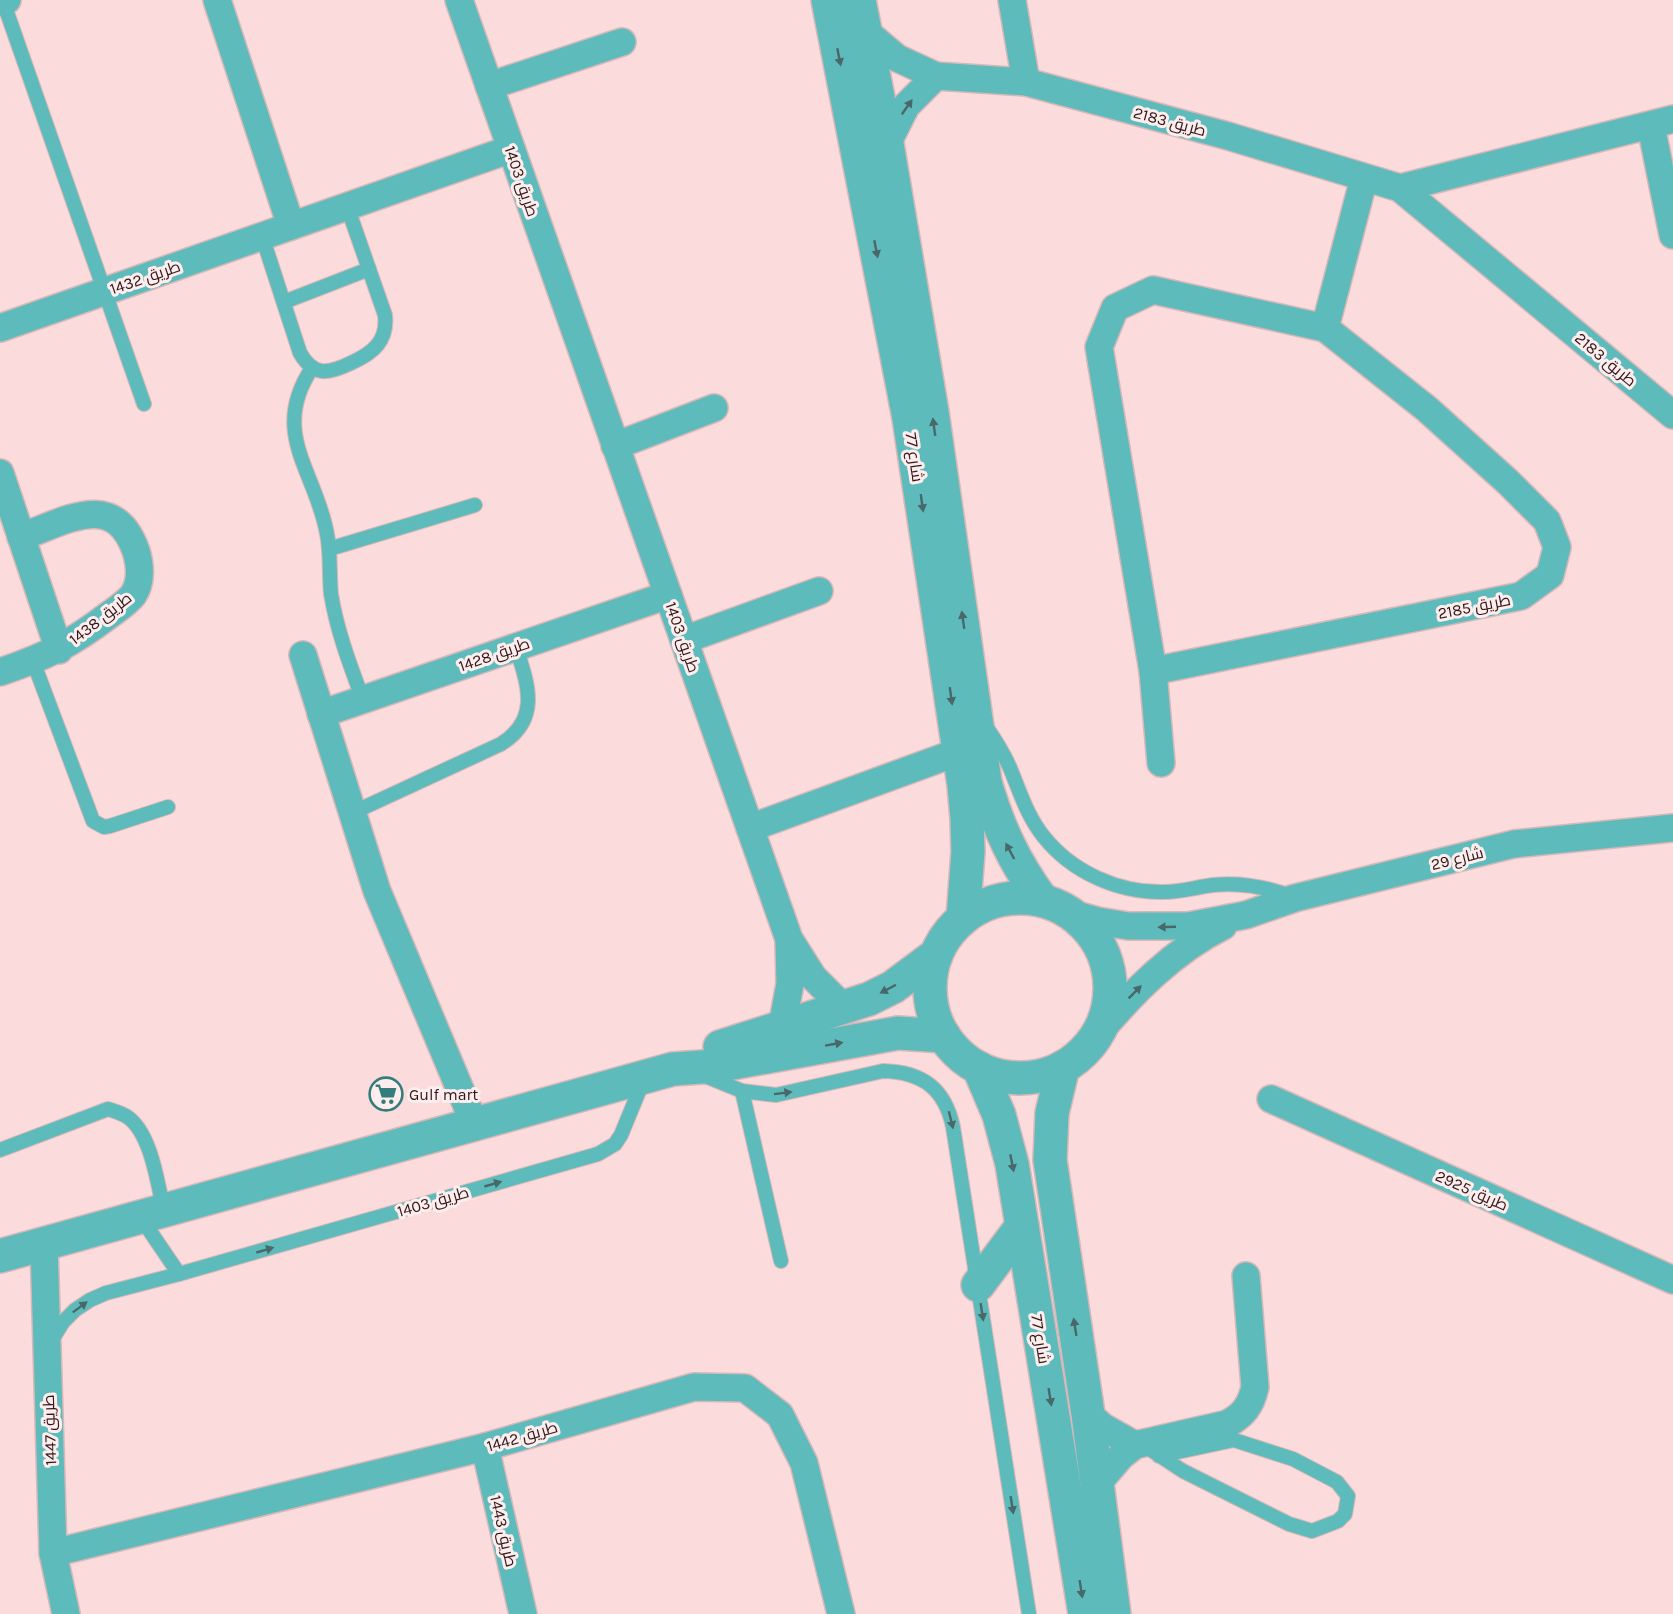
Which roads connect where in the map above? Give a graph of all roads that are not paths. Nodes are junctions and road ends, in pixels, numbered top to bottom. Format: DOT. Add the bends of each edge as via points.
graph roads {
  1 [pos="217,0"];
  2 [pos="459,0"];
  3 [pos="828,0"];
  4 [pos="1012,0"];
  5 [pos="3,1"];
  6 [pos="862,16"];
  7 [pos="622,42"];
  8 [pos="936,76"];
  9 [pos="1026,82"];
  10 [pos="489,86"];
  11 [pos="1662,123"];
  12 [pos="887,144"];
  13 [pos="511,148"];
  14 [pos="1364,178"];
  15 [pos="1400,188"];
  16 [pos="347,206"];
  17 [pos="291,226"];
  18 [pos="1673,235"];
  19 [pos="262,236"];
  20 [pos="369,269"];
  21 [pos="106,291"];
  22 [pos="284,302"];
  23 [pos="0,328"];
  24 [pos="1325,328"];
  25 [pos="312,368"];
  26 [pos="144,404"];
  27 [pos="714,408"];
  28 [pos="1673,415"];
  29 [pos="615,446"];
  30 [pos="0,473"];
  31 [pos="475,505"];
  32 [pos="21,537"];
  33 [pos="329,549"];
  34 [pos="819,591"];
  35 [pos="668,595"];
  36 [pos="684,639"];
  37 [pos="516,647"];
  38 [pos="58,650"];
  39 [pos="303,655"];
  40 [pos="33,661"];
  41 [pos="1153,671"];
  42 [pos="0,672"];
  43 [pos="363,700"];
  44 [pos="975,712"];
  45 [pos="321,714"];
  46 [pos="958,752"];
  47 [pos="1161,763"];
  48 [pos="168,807"];
  49 [pos="352,813"];
  50 [pos="750,828"];
  51 [pos="1673,828"];
  52 [pos="1295,898"];
  53 [pos="1055,907"];
  54 [pos="1246,915"];
  55 [pos="963,918"];
  56 [pos="789,939"];
  57 [pos="936,955"];
  58 [pos="844,1008"];
  59 [pos="782,1028"];
  60 [pos="944,1036"];
  61 [pos="1096,1036"];
  62 [pos="1063,1067"];
  63 [pos="979,1068"];
  64 [pos="668,1072"];
  65 [pos="742,1091"];
  66 [pos="1271,1099"];
  67 [pos="475,1125"];
  68 [pos="0,1150"];
  69 [pos="153,1215"];
  70 [pos="1022,1226"];
  71 [pos="44,1244"];
  72 [pos="0,1256"];
  73 [pos="781,1261"];
  74 [pos="179,1274"];
  75 [pos="1246,1276"];
  76 [pos="1673,1280"];
  77 [pos="978,1285"];
  78 [pos="46,1353"];
  79 [pos="1088,1414"];
  80 [pos="485,1447"];
  81 [pos="1145,1448"];
  82 [pos="1096,1484"];
  83 [pos="53,1553"];
  84 [pos="66,1614"];
  85 [pos="523,1614"];
  86 [pos="841,1614"];
  87 [pos="1028,1614"];
  88 [pos="1085,1614"];
  89 [pos="1114,1614"];
  1 -- 17 [label="street"];
  2 -- 10 [label="street, طريق 1403"];
  3 -- 46 [label="street, شارع 77, one-way" via="909,418"];
  4 -- 9 [label="street"];
  5 -- 21 [label="lane"];
  6 -- 8 [label="street, طريق 2183" via="897,58"];
  6 -- 12 [label="street, شارع 77"];
  7 -- 10 [label="street"];
  8 -- 9 [label="street, طريق 2183"];
  12 -- 8 [label="street, one-way" via="906,106"];
  9 -- 14 [label="street, طريق 2183" via="1228,136"];
  10 -- 13 [label="street, طريق 1403"];
  11 -- 15 [label="street, طريق 2183"];
  11 -- 18 [label="street"];
  44 -- 12 [label="street, شارع 77, one-way" via="932,412"];
  13 -- 16 [label="street, طريق 1432"];
  13 -- 29 [label="street, طريق 1403"];
  14 -- 15 [label="street, طريق 2183"];
  14 -- 24 [label="street"];
  15 -- 28 [label="street, طريق 2183"];
  16 -- 17 [label="street, طريق 1432"];
  16 -- 20 [label="lane"];
  17 -- 19 [label="street, طريق 1432"];
  19 -- 21 [label="street, طريق 1432"];
  19 -- 22 [label="lane"];
  20 -- 22 [label="lane"];
  20 -- 25 [label="lane" via="385,315 380,343 367,356 336,370"];
  21 -- 23 [label="street, طريق 1432"];
  21 -- 26 [label="lane"];
  22 -- 25 [label="lane" via="300,353"];
  24 -- 41 [label="street, طريق 2185" via="1153,290 1115,308 1100,347"];
  24 -- 41 [label="street, طريق 2185" via="1427,409 1547,521 1557,547 1550,575 1521,596"];
  25 -- 33 [label="lane" via="297,396 294,427"];
  27 -- 29 [label="street"];
  29 -- 35 [label="street, طريق 1403"];
  30 -- 32 [label="street"];
  31 -- 33 [label="lane"];
  32 -- 38 [label="street"];
  32 -- 38 [label="street, طريق 1438" via="76,517 103,513 115,518 125,529 137,555 139,578 133,596"];
  33 -- 43 [label="lane" via="335,615"];
  34 -- 36 [label="street"];
  35 -- 36 [label="street, طريق 1403"];
  35 -- 37 [label="street, طريق 1428"];
  36 -- 50 [label="street, طريق 1403"];
  37 -- 43 [label="street, طريق 1428"];
  37 -- 49 [label="lane" via="528,703 526,716 512,737"];
  38 -- 40 [label="street, طريق 1438"];
  39 -- 45 [label="street"];
  40 -- 42 [label="street, طريق 1438"];
  40 -- 48 [label="lane" via="93,821 110,826"];
  41 -- 47 [label="street, طريق 2185"];
  43 -- 45 [label="street, طريق 1428"];
  44 -- 52 [label="lane" via="1000,748 1028,815 1063,857 1085,872 1136,890 1163,892 1233,884 1265,888"];
  53 -- 44 [label="street, شارع 77, one-way" via="1023,874 1006,844 985,782"];
  45 -- 49 [label="street"];
  46 -- 50 [label="street"];
  46 -- 55 [label="street, شارع 77" via="968,852"];
  49 -- 67 [label="street" via="377,891"];
  50 -- 56 [label="street, طريق 1403"];
  51 -- 52 [label="street, شارع 29" via="1514,844"];
  52 -- 54 [label="street, شارع 29"];
  54 -- 53 [label="street, شارع 29, one-way" via="1188,926 1128,926"];
  53 -- 55 [label="street" via="1014,897 987,904"];
  53 -- 61 [label="street" via="1090,931 1104,956 1110,983 1107,1010"];
  61 -- 54 [label="street, شارع 29, one-way" via="1163,966 1217,929"];
  55 -- 57 [label="street" via="946,935"];
  56 -- 58 [label="street, طريق 1403" via="813,977"];
  56 -- 59 [label="street, طريق 1403" via="789,984"];
  57 -- 58 [label="street, one-way" via="893,987"];
  57 -- 60 [label="street" via="930,997"];
  58 -- 59 [label="street"];
  59 -- 64 [label="street" via="698,1055"];
  60 -- 63 [label="street" via="959,1054"];
  64 -- 60 [label="street, one-way" via="875,1036"];
  61 -- 62 [label="street"];
  62 -- 63 [label="street" via="1021,1078"];
  79 -- 62 [label="street, one-way" via="1050,1160 1052,1113"];
  63 -- 70 [label="street, شارع 77, one-way" via="1006,1139"];
  64 -- 65 [label="lane"];
  64 -- 67 [label="street"];
  74 -- 64 [label="lane, طريق 1403, one-way" via="598,1154 615,1144"];
  65 -- 73 [label="lane"];
  65 -- 77 [label="lane, one-way" via="776,1095 883,1071 900,1071 930,1084 950,1111"];
  66 -- 76 [label="street, طريق 2925"];
  67 -- 69 [label="street"];
  68 -- 69 [label="lane" via="108,1109 127,1116 146,1143"];
  69 -- 71 [label="street"];
  69 -- 74 [label="lane"];
  70 -- 77 [label="street"];
  70 -- 88 [label="street, شارع 77, one-way"];
  71 -- 72 [label="street"];
  71 -- 78 [label="street, طريق 1447"];
  78 -- 74 [label="lane, طريق 1403, one-way" via="63,1322 90,1300"];
  75 -- 81 [label="street" via="1255,1387 1247,1409 1227,1424"];
  77 -- 87 [label="lane, one-way"];
  78 -- 83 [label="street, طريق 1447"];
  79 -- 81 [label="street" via="1102,1427"];
  79 -- 82 [label="street"];
  80 -- 83 [label="street, طريق 1442"];
  80 -- 85 [label="street, طريق 1443"];
  80 -- 86 [label="street, طريق 1442" via="694,1387 745,1388 780,1415 804,1463"];
  81 -- 81 [label="lane" via="1289,1524 1312,1531 1338,1521 1345,1514 1348,1496 1337,1482 1293,1459 1234,1440"];
  81 -- 82 [label="street" via="1121,1456"];
  82 -- 89 [label="street"];
  83 -- 84 [label="street, طريق 1447"];
}
